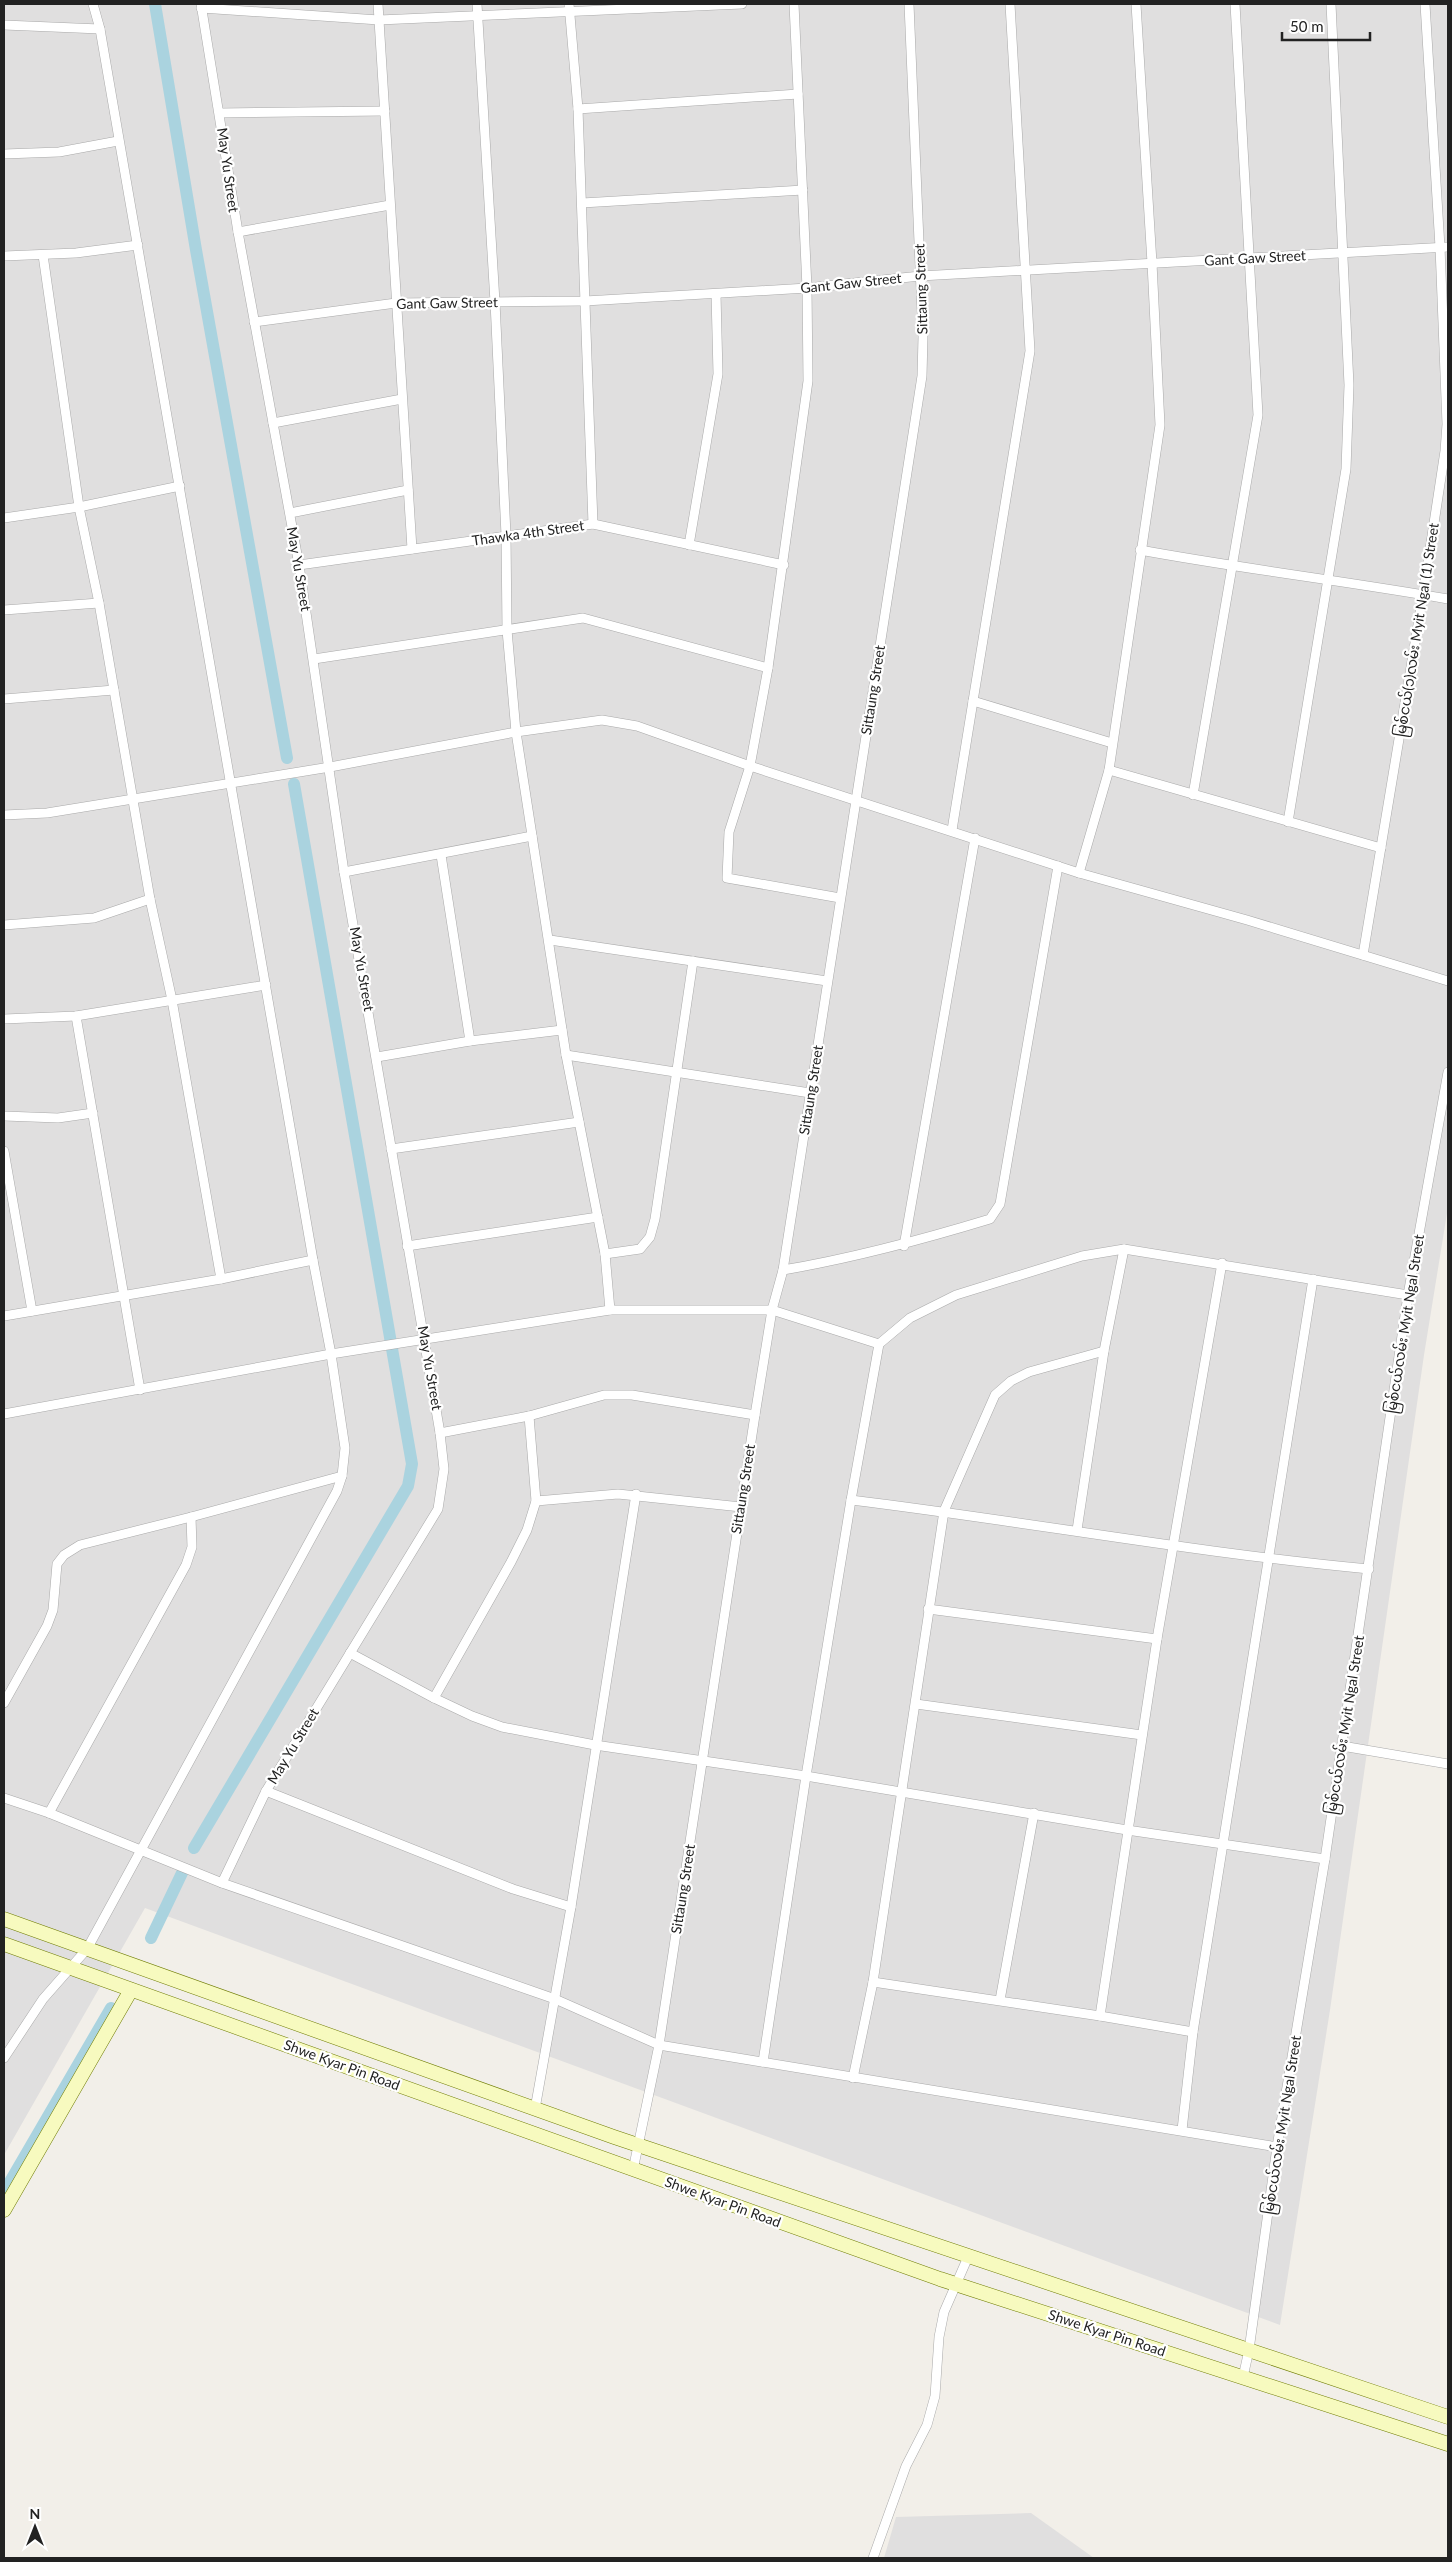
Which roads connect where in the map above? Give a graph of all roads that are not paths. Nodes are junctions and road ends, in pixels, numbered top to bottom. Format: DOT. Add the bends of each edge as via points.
graph roads {
  1 [pos="93,4"];
  2 [pos="378,4"];
  3 [pos="477,4"];
  4 [pos="742,4"];
  5 [pos="794,4"];
  6 [pos="909,4"];
  7 [pos="1010,4"];
  8 [pos="1136,4"];
  9 [pos="1235,4"];
  10 [pos="1331,4"];
  11 [pos="1425,4"];
  12 [pos="201,6"];
  13 [pos="570,8"];
  14 [pos="478,16"];
  15 [pos="379,20"];
  16 [pos="4,24"];
  17 [pos="100,30"];
  18 [pos="798,94"];
  19 [pos="578,109"];
  20 [pos="385,111"];
  21 [pos="220,113"];
  22 [pos="118,140"];
  23 [pos="4,154"];
  24 [pos="803,190"];
  25 [pos="582,203"];
  26 [pos="390,205"];
  27 [pos="238,232"];
  28 [pos="138,245"];
  29 [pos="1444,247"];
  30 [pos="1344,252"];
  31 [pos="43,254"];
  32 [pos="4,256"];
  33 [pos="1250,258"];
  34 [pos="1152,263"];
  35 [pos="1027,269"];
  36 [pos="920,276"];
  37 [pos="807,288"];
  38 [pos="716,294"];
  39 [pos="585,301"];
  40 [pos="495,302"];
  41 [pos="396,303"];
  42 [pos="254,322"];
  43 [pos="402,399"];
  44 [pos="273,422"];
  45 [pos="180,486"];
  46 [pos="408,490"];
  47 [pos="79,507"];
  48 [pos="290,513"];
  49 [pos="4,518"];
  50 [pos="593,524"];
  51 [pos="506,535"];
  52 [pos="689,545"];
  53 [pos="412,550"];
  54 [pos="1140,550"];
  55 [pos="299,565"];
  56 [pos="784,566"];
  57 [pos="1232,567"];
  58 [pos="1329,579"];
  59 [pos="1423,595"];
  60 [pos="1448,599"];
  61 [pos="99,604"];
  62 [pos="4,610"];
  63 [pos="507,630"];
  64 [pos="314,659"];
  65 [pos="768,668"];
  66 [pos="114,690"];
  67 [pos="4,699"];
  68 [pos="973,701"];
  69 [pos="516,732"];
  70 [pos="1112,743"];
  71 [pos="750,766"];
  72 [pos="330,767"];
  73 [pos="1108,770"];
  74 [pos="231,783"];
  75 [pos="1194,795"];
  76 [pos="132,798"];
  77 [pos="856,799"];
  78 [pos="4,815"];
  79 [pos="1288,822"];
  80 [pos="952,830"];
  81 [pos="532,836"];
  82 [pos="975,838"];
  83 [pos="1382,848"];
  84 [pos="441,855"];
  85 [pos="1058,866"];
  86 [pos="344,872"];
  87 [pos="1079,873"];
  88 [pos="840,898"];
  89 [pos="150,899"];
  90 [pos="4,925"];
  91 [pos="550,940"];
  92 [pos="1363,955"];
  93 [pos="693,961"];
  94 [pos="827,981"];
  95 [pos="1448,981"];
  96 [pos="266,985"];
  97 [pos="172,1000"];
  98 [pos="76,1016"];
  99 [pos="4,1019"];
  100 [pos="562,1030"];
  101 [pos="470,1041"];
  102 [pos="566,1055"];
  103 [pos="377,1057"];
  104 [pos="676,1072"];
  105 [pos="1448,1072"];
  106 [pos="810,1093"];
  107 [pos="93,1113"];
  108 [pos="4,1116"];
  109 [pos="579,1122"];
  110 [pos="391,1149"];
  111 [pos="4,1151"];
  112 [pos="598,1217"];
  113 [pos="407,1246"];
  114 [pos="904,1246"];
  115 [pos="1124,1249"];
  116 [pos="605,1254"];
  117 [pos="313,1260"];
  118 [pos="1222,1263"];
  119 [pos="783,1270"];
  120 [pos="221,1279"];
  121 [pos="1313,1279"];
  122 [pos="124,1295"];
  123 [pos="1408,1295"];
  124 [pos="610,1310"];
  125 [pos="772,1310"];
  126 [pos="32,1311"];
  127 [pos="4,1316"];
  128 [pos="425,1340"];
  129 [pos="879,1344"];
  130 [pos="1104,1351"];
  131 [pos="331,1354"];
  132 [pos="140,1390"];
  133 [pos="4,1414"];
  134 [pos="755,1415"];
  135 [pos="529,1416"];
  136 [pos="440,1434"];
  137 [pos="342,1476"];
  138 [pos="636,1494"];
  139 [pos="851,1500"];
  140 [pos="536,1501"];
  141 [pos="741,1507"];
  142 [pos="944,1511"];
  143 [pos="191,1517"];
  144 [pos="1077,1530"];
  145 [pos="1173,1546"];
  146 [pos="1268,1560"];
  147 [pos="1369,1569"];
  148 [pos="928,1609"];
  149 [pos="1157,1639"];
  150 [pos="350,1653"];
  151 [pos="434,1698"];
  152 [pos="4,1703"];
  153 [pos="916,1704"];
  154 [pos="1142,1735"];
  155 [pos="595,1745"];
  156 [pos="1342,1746"];
  157 [pos="702,1760"];
  158 [pos="1448,1764"];
  159 [pos="806,1776"];
  160 [pos="266,1792"];
  161 [pos="902,1794"];
  162 [pos="4,1798"];
  163 [pos="49,1813"];
  164 [pos="1034,1813"];
  165 [pos="1127,1830"];
  166 [pos="1224,1844"];
  167 [pos="139,1851"];
  168 [pos="1325,1859"];
  169 [pos="222,1882"];
  170 [pos="571,1907"];
  171 [pos="4,1919"];
  172 [pos="4,1944"];
  173 [pos="87,1949"];
  174 [pos="71,1967"];
  175 [pos="872,1982"];
  176 [pos="131,1990"];
  177 [pos="555,1999"];
  178 [pos="1000,2000"];
  179 [pos="1100,2016"];
  180 [pos="1193,2032"];
  181 [pos="659,2044"];
  182 [pos="4,2058"];
  183 [pos="763,2062"];
  184 [pos="853,2078"];
  185 [pos="535,2109"];
  186 [pos="1182,2130"];
  187 [pos="639,2146"];
  188 [pos="1277,2147"];
  189 [pos="633,2170"];
  190 [pos="4,2210"];
  191 [pos="968,2257"];
  192 [pos="955,2284"];
  193 [pos="1249,2350"];
  194 [pos="1243,2377"];
  195 [pos="1448,2416"];
  196 [pos="1448,2444"];
  197 [pos="873,2558"];
  1 -- 17 [label="street"];
  2 -- 15 [label="street"];
  3 -- 14 [label="street"];
  4 -- 13 [label="street"];
  5 -- 18 [label="street"];
  6 -- 36 [label="street, Sittaung Street"];
  7 -- 35 [label="street"];
  8 -- 34 [label="street"];
  9 -- 33 [label="street"];
  10 -- 30 [label="street"];
  11 -- 29 [label="street, မြစ်ငယ်(၁)လမ်း Myit Ngal (1) Street"];
  12 -- 15 [label="street"];
  12 -- 21 [label="street, May Yu Street"];
  13 -- 14 [label="street"];
  13 -- 19 [label="street"];
  14 -- 15 [label="street"];
  14 -- 40 [label="street"];
  15 -- 20 [label="street"];
  16 -- 17 [label="street"];
  17 -- 22 [label="street"];
  18 -- 19 [label="street"];
  18 -- 24 [label="street"];
  19 -- 25 [label="street"];
  20 -- 21 [label="street"];
  20 -- 26 [label="street"];
  21 -- 27 [label="street, May Yu Street"];
  22 -- 23 [label="street" via="59,152"];
  22 -- 28 [label="street"];
  24 -- 25 [label="street"];
  24 -- 37 [label="street"];
  25 -- 39 [label="street"];
  26 -- 27 [label="street"];
  26 -- 41 [label="street"];
  27 -- 42 [label="street, May Yu Street"];
  28 -- 31 [label="street"];
  28 -- 45 [label="street"];
  29 -- 30 [label="street, Gant Gaw Street"];
  29 -- 59 [label="street, မြစ်ငယ်(၁)လမ်း Myit Ngal (1) Street" via="1447,424"];
  30 -- 33 [label="street, Gant Gaw Street"];
  30 -- 58 [label="street" via="1349,428"];
  31 -- 32 [label="street"];
  31 -- 47 [label="street"];
  33 -- 34 [label="street, Gant Gaw Street"];
  33 -- 57 [label="street" via="1258,415"];
  34 -- 35 [label="street, Gant Gaw Street"];
  34 -- 54 [label="street" via="1160,425"];
  35 -- 36 [label="street, Gant Gaw Street"];
  35 -- 68 [label="street" via="1030,351"];
  36 -- 37 [label="street, Gant Gaw Street"];
  36 -- 77 [label="street, Sittaung Street" via="922,376"];
  37 -- 38 [label="street, Gant Gaw Street"];
  37 -- 56 [label="street" via="808,381"];
  38 -- 39 [label="street, Gant Gaw Street"];
  38 -- 52 [label="street" via="718,374"];
  39 -- 40 [label="street, Gant Gaw Street"];
  39 -- 50 [label="street"];
  40 -- 41 [label="street, Gant Gaw Street"];
  40 -- 51 [label="street"];
  41 -- 42 [label="street, Gant Gaw Street"];
  41 -- 43 [label="street"];
  42 -- 44 [label="street, May Yu Street"];
  43 -- 44 [label="street"];
  43 -- 46 [label="street"];
  44 -- 48 [label="street, May Yu Street"];
  45 -- 47 [label="street"];
  45 -- 74 [label="street"];
  46 -- 48 [label="street"];
  46 -- 53 [label="street"];
  47 -- 49 [label="street"];
  47 -- 61 [label="street"];
  48 -- 55 [label="street, May Yu Street"];
  50 -- 51 [label="street, Thawka 4th Street"];
  50 -- 52 [label="street, Thawka 4th Street"];
  51 -- 53 [label="street, Thawka 4th Street"];
  51 -- 63 [label="street"];
  52 -- 56 [label="street, Thawka 4th Street"];
  53 -- 55 [label="street, Thawka 4th Street"];
  54 -- 57 [label="street"];
  54 -- 70 [label="street"];
  55 -- 64 [label="street, May Yu Street"];
  56 -- 65 [label="street"];
  57 -- 58 [label="street"];
  57 -- 75 [label="street"];
  58 -- 59 [label="street"];
  58 -- 79 [label="street"];
  59 -- 60 [label="street"];
  59 -- 83 [label="street, မြစ်ငယ်(၁)လမ်း Myit Ngal (1) Street"];
  61 -- 62 [label="street"];
  61 -- 66 [label="street"];
  63 -- 64 [label="street"];
  63 -- 65 [label="street" via="583,618"];
  63 -- 69 [label="street"];
  64 -- 72 [label="street, May Yu Street"];
  65 -- 71 [label="street"];
  66 -- 67 [label="street"];
  66 -- 76 [label="street"];
  68 -- 70 [label="street"];
  68 -- 80 [label="street"];
  69 -- 71 [label="street" via="602,720 636,726"];
  69 -- 72 [label="street"];
  69 -- 81 [label="street"];
  70 -- 73 [label="street"];
  71 -- 77 [label="street"];
  71 -- 88 [label="street" via="729,832 727,878"];
  72 -- 74 [label="street"];
  72 -- 86 [label="street, May Yu Street"];
  73 -- 75 [label="street"];
  73 -- 87 [label="street"];
  74 -- 76 [label="street"];
  74 -- 96 [label="street"];
  75 -- 79 [label="street"];
  76 -- 78 [label="street" via="46,813"];
  76 -- 89 [label="street"];
  77 -- 80 [label="street"];
  77 -- 88 [label="street, Sittaung Street"];
  79 -- 83 [label="street"];
  80 -- 82 [label="street"];
  81 -- 84 [label="street"];
  81 -- 91 [label="street"];
  82 -- 85 [label="street"];
  82 -- 114 [label="street"];
  83 -- 92 [label="street, မြစ်ငယ်(၁)လမ်း Myit Ngal (1) Street"];
  84 -- 86 [label="street"];
  84 -- 101 [label="street"];
  85 -- 87 [label="street"];
  85 -- 114 [label="street" via="1000,1204 990,1219"];
  86 -- 103 [label="street, May Yu Street"];
  87 -- 92 [label="street"];
  88 -- 94 [label="street, Sittaung Street"];
  89 -- 90 [label="street" via="94,918"];
  89 -- 97 [label="street"];
  91 -- 93 [label="street"];
  91 -- 100 [label="street"];
  92 -- 95 [label="street"];
  93 -- 94 [label="street"];
  93 -- 104 [label="street"];
  94 -- 106 [label="street, Sittaung Street"];
  96 -- 97 [label="street"];
  96 -- 117 [label="street"];
  97 -- 98 [label="street"];
  97 -- 120 [label="street"];
  98 -- 99 [label="street"];
  98 -- 107 [label="street"];
  100 -- 101 [label="street"];
  100 -- 102 [label="street"];
  101 -- 103 [label="street"];
  102 -- 104 [label="street"];
  102 -- 109 [label="street"];
  103 -- 110 [label="street, May Yu Street"];
  104 -- 106 [label="street"];
  104 -- 116 [label="street" via="650,1237 640,1249"];
  105 -- 123 [label="street, မြစ်ငယ်လမ်း Myit Ngal Street"];
  106 -- 119 [label="street, Sittaung Street"];
  107 -- 108 [label="street" via="58,1118"];
  107 -- 122 [label="street"];
  109 -- 110 [label="street"];
  109 -- 112 [label="street"];
  110 -- 113 [label="street, May Yu Street"];
  111 -- 126 [label="street"];
  112 -- 113 [label="street"];
  112 -- 116 [label="street"];
  113 -- 128 [label="street, May Yu Street"];
  114 -- 119 [label="street"];
  115 -- 118 [label="street"];
  115 -- 129 [label="street" via="1082,1256 956,1295 910,1318"];
  115 -- 130 [label="street"];
  116 -- 124 [label="street"];
  117 -- 120 [label="street"];
  117 -- 131 [label="street"];
  118 -- 121 [label="street"];
  118 -- 145 [label="street"];
  119 -- 125 [label="street, Sittaung Street"];
  120 -- 122 [label="street"];
  121 -- 123 [label="street"];
  121 -- 146 [label="street"];
  122 -- 126 [label="street"];
  122 -- 132 [label="street"];
  123 -- 147 [label="street, မြစ်ငယ်လမ်း Myit Ngal Street"];
  124 -- 125 [label="street"];
  124 -- 128 [label="street"];
  125 -- 129 [label="street"];
  125 -- 134 [label="street, Sittaung Street"];
  126 -- 127 [label="street"];
  128 -- 131 [label="street"];
  128 -- 136 [label="street, May Yu Street"];
  129 -- 139 [label="street"];
  130 -- 142 [label="street" via="1029,1372 1011,1381 995,1395"];
  130 -- 144 [label="street"];
  131 -- 132 [label="street"];
  131 -- 137 [label="street" via="345,1448"];
  132 -- 133 [label="street"];
  134 -- 135 [label="street" via="632,1395 604,1396"];
  134 -- 141 [label="street, Sittaung Street"];
  135 -- 136 [label="street"];
  135 -- 140 [label="street"];
  136 -- 150 [label="street, May Yu Street" via="444,1469 438,1510"];
  137 -- 143 [label="street"];
  137 -- 167 [label="street" via="337,1491"];
  138 -- 140 [label="street"];
  138 -- 141 [label="street"];
  138 -- 155 [label="street"];
  139 -- 142 [label="street"];
  139 -- 159 [label="street"];
  140 -- 151 [label="street" via="527,1530"];
  141 -- 157 [label="street, Sittaung Street"];
  142 -- 144 [label="street"];
  142 -- 148 [label="street"];
  143 -- 152 [label="street" via="80,1545 64,1555 57,1564 53,1610 47,1626"];
  143 -- 163 [label="street" via="192,1547 186,1565"];
  144 -- 145 [label="street"];
  145 -- 146 [label="street"];
  145 -- 149 [label="street"];
  146 -- 147 [label="street"];
  146 -- 166 [label="street"];
  147 -- 156 [label="street, မြစ်ငယ်လမ်း Myit Ngal Street"];
  148 -- 149 [label="street"];
  148 -- 153 [label="street"];
  149 -- 154 [label="street"];
  150 -- 151 [label="street"];
  150 -- 160 [label="street, May Yu Street"];
  151 -- 155 [label="street" via="502,1727"];
  153 -- 154 [label="street"];
  153 -- 161 [label="street"];
  154 -- 165 [label="street"];
  155 -- 157 [label="street"];
  155 -- 170 [label="street"];
  156 -- 158 [label="street"];
  156 -- 168 [label="street, မြစ်ငယ်လမ်း Myit Ngal Street"];
  157 -- 159 [label="street"];
  157 -- 181 [label="street, Sittaung Street"];
  159 -- 161 [label="street"];
  159 -- 183 [label="street"];
  160 -- 169 [label="street, May Yu Street"];
  160 -- 170 [label="street" via="514,1889"];
  161 -- 164 [label="street"];
  161 -- 175 [label="street"];
  162 -- 163 [label="street"];
  163 -- 167 [label="street"];
  164 -- 165 [label="street"];
  164 -- 178 [label="street"];
  165 -- 166 [label="street"];
  165 -- 179 [label="street"];
  166 -- 168 [label="street"];
  166 -- 180 [label="street"];
  167 -- 169 [label="street"];
  167 -- 173 [label="street"];
  168 -- 188 [label="street, မြစ်ငယ်လမ်း Myit Ngal Street"];
  169 -- 177 [label="street"];
  170 -- 177 [label="street"];
  171 -- 173 [label="street, Shwe Kyar Pin Road"];
  172 -- 174 [label="street, Shwe Kyar Pin Road"];
  173 -- 174 [label="street"];
  173 -- 185 [label="street, Shwe Kyar Pin Road"];
  174 -- 176 [label="street, Shwe Kyar Pin Road"];
  174 -- 182 [label="street" via="43,1999"];
  175 -- 178 [label="street"];
  175 -- 184 [label="street"];
  176 -- 189 [label="street, Shwe Kyar Pin Road"];
  176 -- 190 [label="street"];
  177 -- 181 [label="street"];
  177 -- 185 [label="street"];
  178 -- 179 [label="street"];
  179 -- 180 [label="street"];
  180 -- 186 [label="street"];
  181 -- 183 [label="street"];
  181 -- 187 [label="street, Sittaung Street"];
  183 -- 184 [label="street"];
  184 -- 186 [label="street"];
  185 -- 187 [label="street, Shwe Kyar Pin Road"];
  186 -- 188 [label="street"];
  187 -- 189 [label="street, Sittaung Street"];
  187 -- 191 [label="street, Shwe Kyar Pin Road"];
  188 -- 193 [label="street, မြစ်ငယ်လမ်း Myit Ngal Street"];
  189 -- 192 [label="street, Shwe Kyar Pin Road"];
  191 -- 192 [label="street"];
  191 -- 193 [label="street, Shwe Kyar Pin Road"];
  192 -- 194 [label="street, Shwe Kyar Pin Road"];
  192 -- 197 [label="street" via="944,2312 935,2396 927,2424 906,2466"];
  193 -- 194 [label="street, မြစ်ငယ်လမ်း Myit Ngal Street"];
  193 -- 195 [label="street, Shwe Kyar Pin Road"];
  194 -- 196 [label="street, Shwe Kyar Pin Road"];
}
